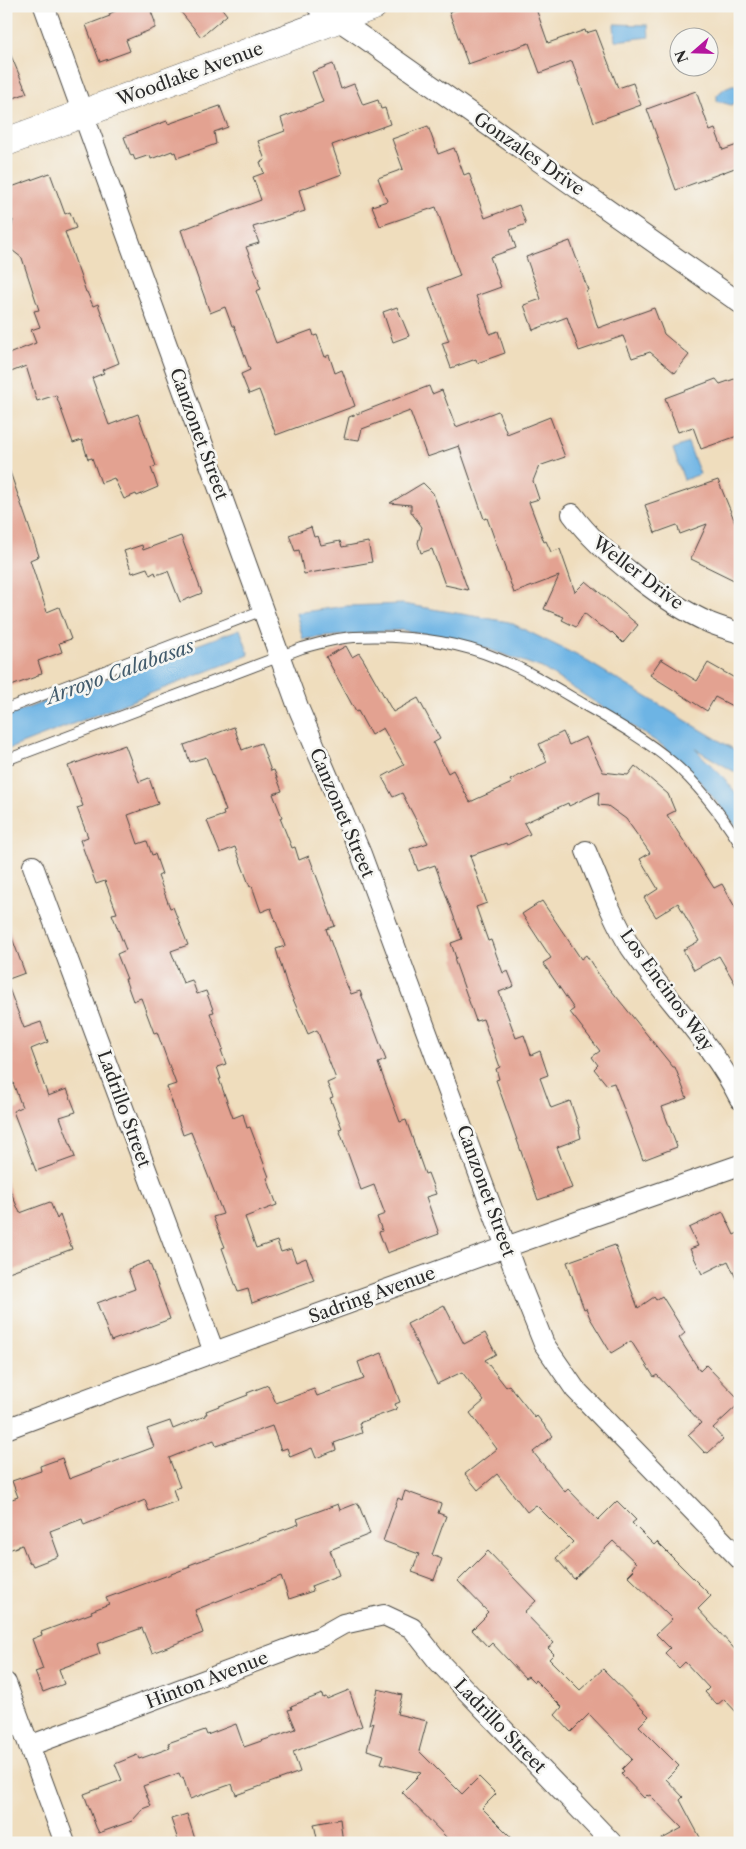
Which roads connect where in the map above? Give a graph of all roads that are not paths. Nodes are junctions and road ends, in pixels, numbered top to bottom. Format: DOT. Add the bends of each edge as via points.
graph roads {
  1 [pos="44,6"];
  2 [pos="373,6"];
  3 [pos="327,13"];
  4 [pos="83,114"];
  5 [pos="6,142"];
  6 [pos="740,303"];
  7 [pos="572,514"];
  8 [pos="263,610"];
  9 [pos="740,633"];
  10 [pos="280,656"];
  11 [pos="6,708"];
  12 [pos="6,760"];
  13 [pos="740,844"];
  14 [pos="586,852"];
  15 [pos="34,866"];
  16 [pos="740,1098"];
  17 [pos="740,1164"];
  18 [pos="506,1246"];
  19 [pos="214,1352"];
  20 [pos="6,1430"];
  21 [pos="740,1560"];
  22 [pos="384,1615"];
  23 [pos="6,1683"];
  24 [pos="29,1746"];
  25 [pos="65,1843"];
  26 [pos="612,1843"];
  1 -- 4 [label="street, Canzonet Street"];
  2 -- 3 [label="street, Woodlake Avenue"];
  3 -- 4 [label="street, Woodlake Avenue"];
  3 -- 6 [label="street, Gonzales Drive"];
  4 -- 5 [label="street, Woodlake Avenue"];
  4 -- 8 [label="street, Canzonet Street"];
  7 -- 9 [label="street, Weller Drive" via="586,532 665,598 710,623"];
  8 -- 10 [label="street, Canzonet Street"];
  8 -- 11 [label="lane"];
  10 -- 12 [label="lane"];
  10 -- 13 [label="lane" via="324,642 352,637 382,637 448,644 498,658 652,746 701,792"];
  10 -- 18 [label="street, Canzonet Street" via="298,707 361,854"];
  14 -- 16 [label="street, Los Encinos Way" via="630,946 720,1062"];
  15 -- 19 [label="street, Ladrillo Street"];
  17 -- 18 [label="street, Sadring Avenue"];
  18 -- 19 [label="street, Sadring Avenue"];
  18 -- 21 [label="street, Canzonet Street" via="544,1344 575,1389"];
  19 -- 20 [label="street, Sadring Avenue"];
  22 -- 24 [label="street, Hinton Avenue" via="343,1624 320,1637"];
  22 -- 26 [label="street, Ladrillo Street" via="412,1628 438,1661"];
  23 -- 24 [label="street"];
  24 -- 25 [label="street"];
}
